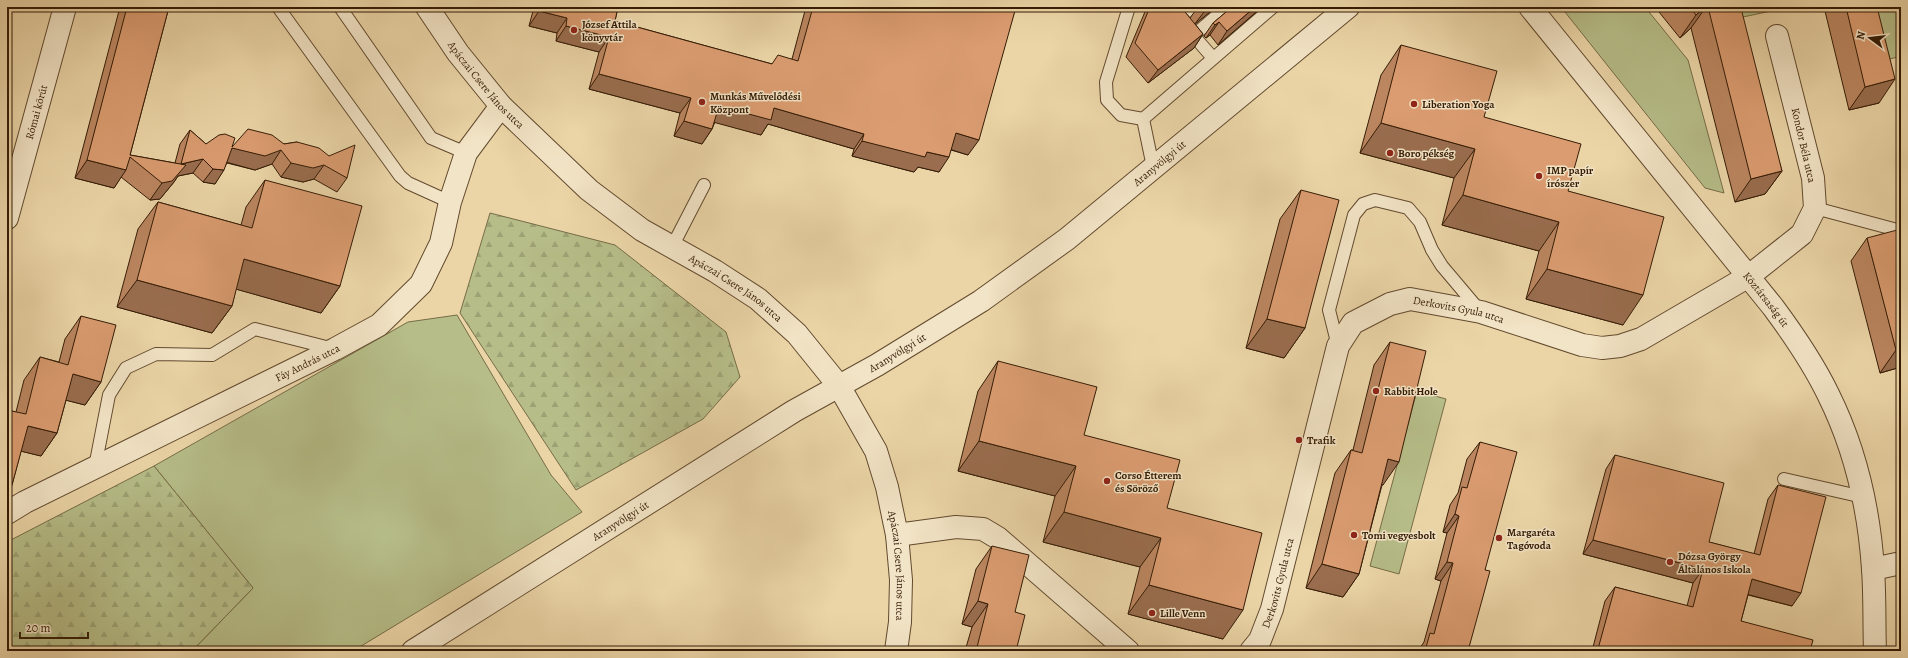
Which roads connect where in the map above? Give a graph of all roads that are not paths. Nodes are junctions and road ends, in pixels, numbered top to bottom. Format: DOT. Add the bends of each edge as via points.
graph roads {
  1 [pos="65,7"];
  2 [pos="278,7"];
  3 [pos="340,7"];
  4 [pos="427,7"];
  5 [pos="1130,7"];
  6 [pos="1192,7"];
  7 [pos="1227,7"];
  8 [pos="1273,7"];
  9 [pos="1348,7"];
  10 [pos="1530,7"];
  11 [pos="1193,36"];
  12 [pos="1777,36"];
  13 [pos="1213,58"];
  14 [pos="501,106"];
  15 [pos="1143,119"];
  16 [pos="466,153"];
  17 [pos="1153,167"];
  18 [pos="704,185"];
  19 [pos="450,202"];
  20 [pos="1815,208"];
  21 [pos="7,218"];
  22 [pos="1901,231"];
  23 [pos="672,247"];
  24 [pos="1748,276"];
  25 [pos="1480,312"];
  26 [pos="1338,346"];
  27 [pos="335,349"];
  28 [pos="840,386"];
  29 [pos="95,467"];
  30 [pos="1784,480"];
  31 [pos="1863,497"];
  32 [pos="7,513"];
  33 [pos="897,535"];
  34 [pos="1901,563"];
  35 [pos="1873,569"];
  36 [pos="412,651"];
  37 [pos="896,651"];
  38 [pos="1128,651"];
  39 [pos="1251,651"];
  40 [pos="1875,651"];
  1 -- 21 [label="street, Római körút"];
  2 -- 19 [label="lane" via="400,176 408,183"];
  3 -- 16 [label="lane" via="431,138"];
  4 -- 14 [label="street, Apáczai Csere János utca" via="458,53"];
  5 -- 15 [label="lane" via="1106,82 1107,100 1121,115"];
  6 -- 11 [label="lane" via="1178,19"];
  7 -- 11 [label="lane"];
  8 -- 13 [label="lane"];
  9 -- 17 [label="street, Aranyvölgyi út"];
  10 -- 24 [label="street, Köztársaság út"];
  11 -- 13 [label="lane"];
  12 -- 20 [label="street, Kondor Béla utca" via="1813,178"];
  13 -- 15 [label="lane"];
  14 -- 16 [label="street, Fáy András utca"];
  14 -- 23 [label="street, Apáczai Csere János utca" via="589,190 642,230"];
  15 -- 17 [label="lane"];
  16 -- 19 [label="street, Fáy András utca"];
  17 -- 28 [label="street, Aranyvölgyi út" via="1067,239 981,301"];
  18 -- 23 [label="lane"];
  19 -- 27 [label="street, Fáy András utca" via="441,243 421,284 379,325"];
  20 -- 22 [label="lane"];
  20 -- 24 [label="street" via="1802,234"];
  23 -- 28 [label="street, Apáczai Csere János utca" via="758,299 797,334"];
  24 -- 25 [label="street, Derkovits Gyula utca" via="1641,339 1620,346 1602,348 1582,345"];
  24 -- 31 [label="street, Köztársaság út" via="1799,343 1828,394 1848,440"];
  25 -- 26 [label="street, Derkovits Gyula utca" via="1410,299 1390,304 1353,324"];
  25 -- 26 [label="lane" via="1442,266 1420,222 1408,208 1375,200 1363,204 1354,214 1329,310"];
  26 -- 39 [label="street, Derkovits Gyula utca" via="1272,609 1260,640"];
  27 -- 29 [label="street, Fáy András utca"];
  27 -- 29 [label="lane" via="255,329 212,355 156,354 126,368 109,396"];
  28 -- 33 [label="street, Apáczai Csere János utca" via="876,451"];
  28 -- 36 [label="street, Aranyvölgyi út" via="794,411"];
  29 -- 32 [label="street, Fáy András utca"];
  30 -- 31 [label="lane"];
  31 -- 35 [label="street, Köztársaság út"];
  33 -- 37 [label="street, Apáczai Csere János utca" via="902,580"];
  33 -- 38 [label="street" via="956,527 983,529 998,538"];
  34 -- 35 [label="street"];
  35 -- 40 [label="street, Köztársaság út"];
}
